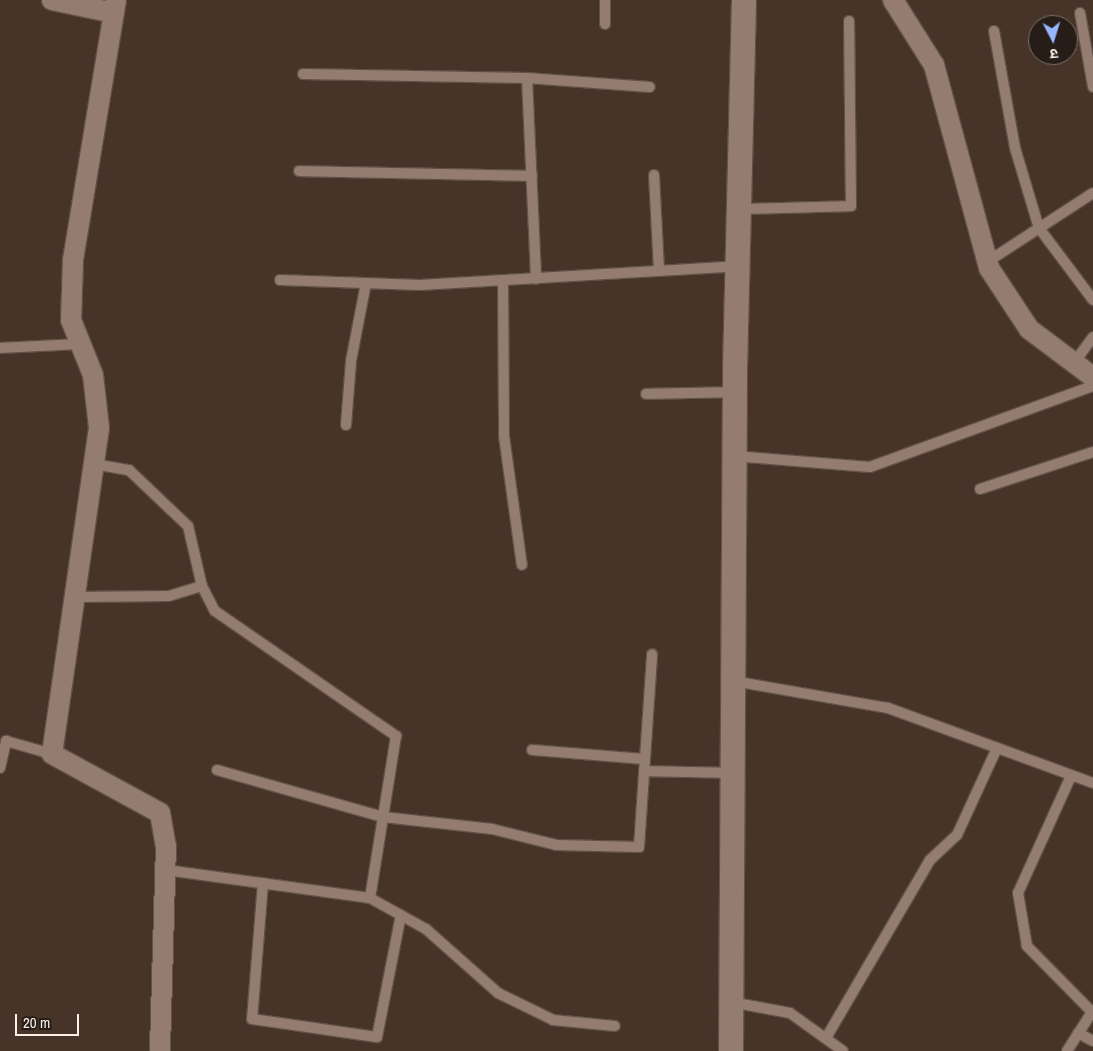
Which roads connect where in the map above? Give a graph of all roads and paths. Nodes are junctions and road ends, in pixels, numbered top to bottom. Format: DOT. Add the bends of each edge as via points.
graph roads {
  1 [pos="52,0"];
  2 [pos="605,0"];
  3 [pos="744,0"];
  4 [pos="893,0"];
  5 [pos="115,6"];
  6 [pos="1080,13"];
  7 [pos="849,21"];
  8 [pos="605,24"];
  9 [pos="994,31"];
  10 [pos="1091,66"];
  11 [pos="303,74"];
  12 [pos="527,78"];
  13 [pos="650,87"];
  14 [pos="1093,87"];
  15 [pos="299,171"];
  16 [pos="654,175"];
  17 [pos="532,176"];
  18 [pos="1093,193"];
  19 [pos="738,209"];
  20 [pos="1039,228"];
  21 [pos="987,262"];
  22 [pos="737,266"];
  23 [pos="659,271"];
  24 [pos="536,279"];
  25 [pos="280,280"];
  26 [pos="502,280"];
  27 [pos="366,284"];
  28 [pos="1093,300"];
  29 [pos="1093,337"];
  30 [pos="80,344"];
  31 [pos="0,348"];
  32 [pos="1074,362"];
  33 [pos="1093,377"];
  34 [pos="1093,386"];
  35 [pos="734,392"];
  36 [pos="646,394"];
  37 [pos="346,425"];
  38 [pos="1093,452"];
  39 [pos="734,456"];
  40 [pos="94,464"];
  41 [pos="980,488"];
  42 [pos="522,565"];
  43 [pos="202,586"];
  44 [pos="76,598"];
  45 [pos="652,654"];
  46 [pos="733,681"];
  47 [pos="997,748"];
  48 [pos="532,750"];
  49 [pos="52,754"];
  50 [pos="645,759"];
  51 [pos="0,768"];
  52 [pos="217,770"];
  53 [pos="644,771"];
  54 [pos="732,773"];
  55 [pos="1071,776"];
  56 [pos="1093,784"];
  57 [pos="383,817"];
  58 [pos="166,870"];
  59 [pos="263,883"];
  60 [pos="370,898"];
  61 [pos="402,916"];
  62 [pos="731,1002"];
  63 [pos="615,1026"];
  64 [pos="1078,1034"];
  65 [pos="826,1038"];
  66 [pos="1093,1041"];
  67 [pos="160,1051"];
  68 [pos="731,1051"];
  69 [pos="843,1051"];
  70 [pos="1066,1051"];
  1 -- 5 [label="street"];
  2 -- 8 [label="lane"];
  3 -- 19 [label="street"];
  4 -- 21 [label="street" via="934,65"];
  5 -- 30 [label="street" via="73,261 70,320"];
  6 -- 10 [label="lane"];
  7 -- 19 [label="lane" via="851,206"];
  9 -- 20 [label="lane" via="1015,148"];
  10 -- 14 [label="lane"];
  11 -- 12 [label="lane"];
  12 -- 13 [label="lane"];
  12 -- 17 [label="lane"];
  15 -- 17 [label="lane"];
  16 -- 23 [label="lane"];
  17 -- 24 [label="lane"];
  18 -- 20 [label="lane"];
  19 -- 22 [label="street"];
  20 -- 21 [label="lane"];
  20 -- 28 [label="lane"];
  21 -- 32 [label="street" via="1029,329"];
  22 -- 23 [label="lane"];
  22 -- 35 [label="street"];
  23 -- 24 [label="lane"];
  24 -- 26 [label="lane"];
  25 -- 27 [label="lane"];
  26 -- 27 [label="lane" via="420,286"];
  26 -- 42 [label="lane" via="504,436"];
  27 -- 37 [label="lane" via="351,362"];
  29 -- 32 [label="lane"];
  30 -- 31 [label="lane"];
  30 -- 40 [label="street" via="93,375 99,428"];
  32 -- 33 [label="street"];
  34 -- 39 [label="lane" via="870,467"];
  35 -- 36 [label="lane"];
  35 -- 39 [label="street"];
  38 -- 41 [label="lane"];
  39 -- 46 [label="street"];
  40 -- 43 [label="lane" via="129,470 188,526"];
  40 -- 44 [label="street"];
  43 -- 44 [label="lane" via="169,596"];
  43 -- 57 [label="lane" via="215,611 396,736"];
  44 -- 49 [label="street"];
  45 -- 50 [label="lane"];
  46 -- 47 [label="lane" via="888,708"];
  46 -- 54 [label="street"];
  47 -- 55 [label="lane"];
  47 -- 65 [label="lane" via="957,835 930,860"];
  48 -- 50 [label="lane"];
  49 -- 51 [label="lane" via="6,741"];
  49 -- 58 [label="street" via="160,813 166,846"];
  50 -- 53 [label="lane"];
  52 -- 57 [label="lane"];
  53 -- 54 [label="lane"];
  53 -- 57 [label="lane" via="639,848 556,845 492,829"];
  54 -- 62 [label="street"];
  55 -- 56 [label="lane"];
  55 -- 64 [label="lane" via="1018,893 1027,946 1092,1012"];
  57 -- 60 [label="lane"];
  58 -- 59 [label="lane"];
  58 -- 67 [label="street"];
  59 -- 60 [label="lane"];
  59 -- 61 [label="lane" via="252,1020 377,1037"];
  60 -- 61 [label="lane"];
  61 -- 63 [label="lane" via="426,929 498,993 553,1020"];
  62 -- 65 [label="lane" via="790,1013"];
  62 -- 68 [label="street"];
  64 -- 66 [label="lane"];
  64 -- 70 [label="lane"];
  65 -- 69 [label="lane"];
}
